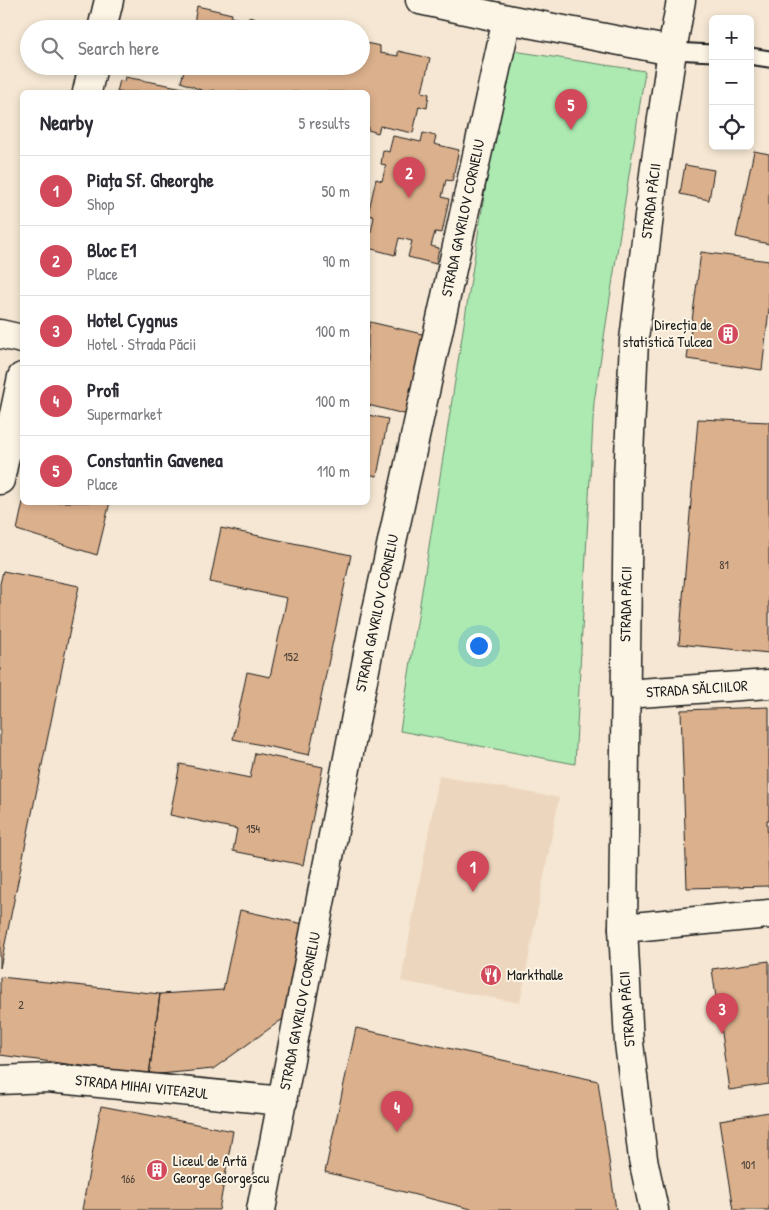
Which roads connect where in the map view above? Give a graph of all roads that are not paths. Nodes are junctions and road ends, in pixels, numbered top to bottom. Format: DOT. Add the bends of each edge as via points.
graph roads {
  1 [pos="108,0"];
  2 [pos="420,0"];
  3 [pos="681,0"];
  4 [pos="469,5"];
  5 [pos="104,20"];
  6 [pos="507,20"];
  7 [pos="672,51"];
  8 [pos="709,53"];
  9 [pos="754,57"];
  10 [pos="769,59"];
  11 [pos="91,75"];
  12 [pos="88,90"];
  13 [pos="0,334"];
  14 [pos="20,339"];
  15 [pos="20,386"];
  16 [pos="0,480"];
  17 [pos="769,684"];
  18 [pos="625,694"];
  19 [pos="769,914"];
  20 [pos="623,928"];
  21 [pos="0,1080"];
  22 [pos="283,1102"];
  23 [pos="261,1210"];
  24 [pos="654,1210"];
  1 -- 5 [label="street"];
  2 -- 4 [label="street"];
  3 -- 7 [label="street, STRADA PĂCII"];
  4 -- 6 [label="street"];
  6 -- 7 [label="street"];
  6 -- 22 [label="street, STRADA GAVRILOV CORNELIU" via="372,628"];
  7 -- 8 [label="lane"];
  7 -- 18 [label="street, STRADA PĂCII" via="634,340"];
  9 -- 10 [label="lane"];
  11 -- 12 [label="street"];
  13 -- 14 [label="street"];
  15 -- 16 [label="street"];
  17 -- 18 [label="street, STRADA SĂLCIILOR"];
  18 -- 20 [label="street, STRADA PĂCII"];
  19 -- 20 [label="street"];
  20 -- 24 [label="street, STRADA PĂCII" via="629,1043 643,1159"];
  21 -- 22 [label="street, STRADA MIHAI VITEAZUL" via="48,1078"];
  22 -- 23 [label="street, STRADA GAVRILOV CORNELIU"];
}
